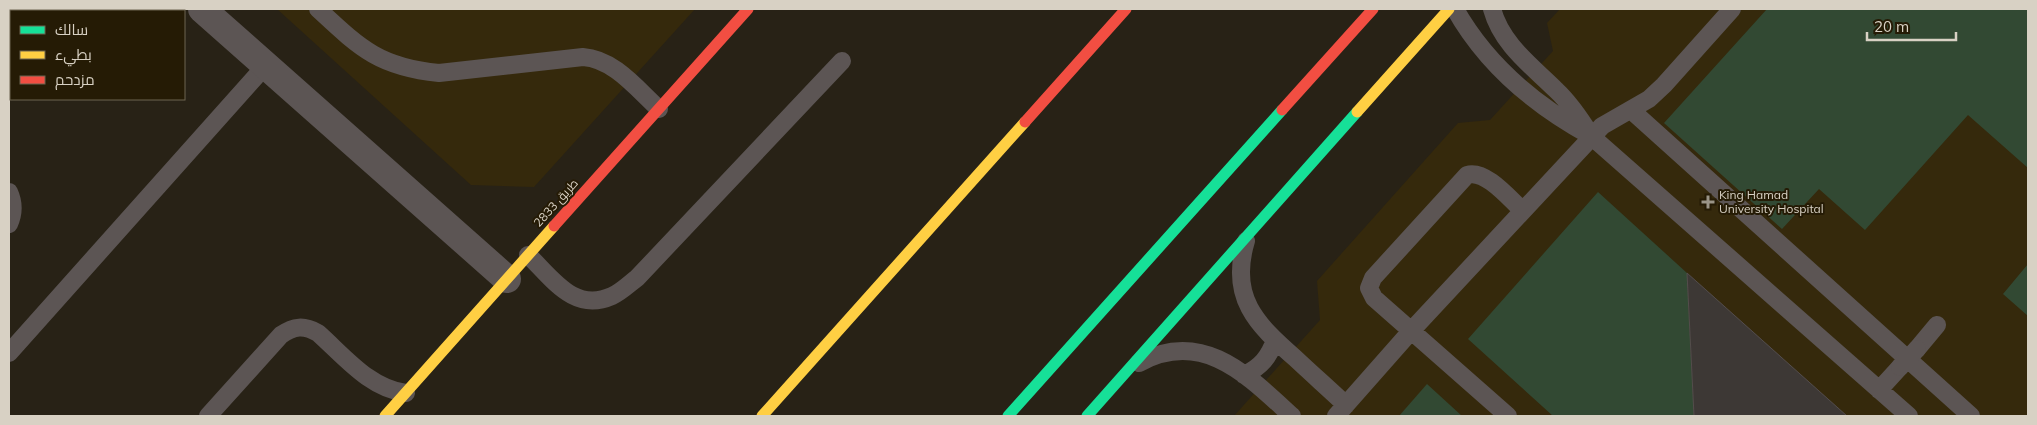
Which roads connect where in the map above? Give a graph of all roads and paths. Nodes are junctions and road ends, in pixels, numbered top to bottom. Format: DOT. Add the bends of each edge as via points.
graph roads {
  1 [pos="202,9"];
  2 [pos="318,9"];
  3 [pos="748,9"];
  4 [pos="1126,9"];
  5 [pos="1373,9"];
  6 [pos="1449,9"];
  7 [pos="1455,9"];
  8 [pos="1492,9"];
  9 [pos="1732,9"];
  10 [pos="842,61"];
  11 [pos="266,65"];
  12 [pos="659,109"];
  13 [pos="1631,110"];
  14 [pos="1591,136"];
  15 [pos="9,192"];
  16 [pos="1522,210"];
  17 [pos="9,224"];
  18 [pos="1247,235"];
  19 [pos="528,255"];
  20 [pos="507,279"];
  21 [pos="1937,325"];
  22 [pos="1411,331"];
  23 [pos="1275,340"];
  24 [pos="9,353"];
  25 [pos="1130,368"];
  26 [pos="1244,375"];
  27 [pos="1879,390"];
  28 [pos="406,393"];
  29 [pos="1341,410"];
  30 [pos="208,416"];
  31 [pos="385,416"];
  32 [pos="762,416"];
  33 [pos="1008,416"];
  34 [pos="1087,416"];
  35 [pos="1292,416"];
  36 [pos="1508,416"];
  37 [pos="1908,416"];
  38 [pos="1971,416"];
  1 -- 11 [label="street"];
  2 -- 12 [label="lane" via="356,44 395,65 417,71 440,72 592,58 609,65"];
  3 -- 12 [label="street, طريق 2833"];
  4 -- 32 [label="street"];
  5 -- 33 [label="street"];
  6 -- 18 [label="street"];
  7 -- 14 [label="lane" via="1500,70 1556,115"];
  8 -- 14 [label="lane" via="1504,36 1518,55 1576,112"];
  9 -- 13 [label="lane" via="1664,85"];
  10 -- 19 [label="lane" via="637,278 613,296 594,302 571,297"];
  11 -- 20 [label="street"];
  11 -- 24 [label="lane"];
  12 -- 19 [label="street, طريق 2833"];
  13 -- 14 [label="lane"];
  13 -- 38 [label="lane"];
  14 -- 16 [label="lane"];
  14 -- 27 [label="lane"];
  15 -- 17 [label="lane" via="13,212"];
  16 -- 22 [label="lane"];
  16 -- 22 [label="lane" via="1480,174 1467,174 1370,282 1374,298"];
  18 -- 23 [label="lane" via="1240,274 1243,294 1262,328"];
  18 -- 25 [label="street"];
  19 -- 20 [label="street, طريق 2833"];
  20 -- 28 [label="street, طريق 2833"];
  21 -- 27 [label="lane, bridge"];
  22 -- 29 [label="lane"];
  22 -- 36 [label="lane"];
  23 -- 26 [label="lane" via="1264,362"];
  23 -- 29 [label="lane"];
  25 -- 26 [label="lane" via="1148,358 1189,352 1211,356 1230,364"];
  25 -- 34 [label="street"];
  26 -- 35 [label="lane"];
  27 -- 37 [label="lane"];
  28 -- 30 [label="lane" via="376,384 318,333 302,326 281,335"];
  28 -- 31 [label="street, طريق 2833"];
}
